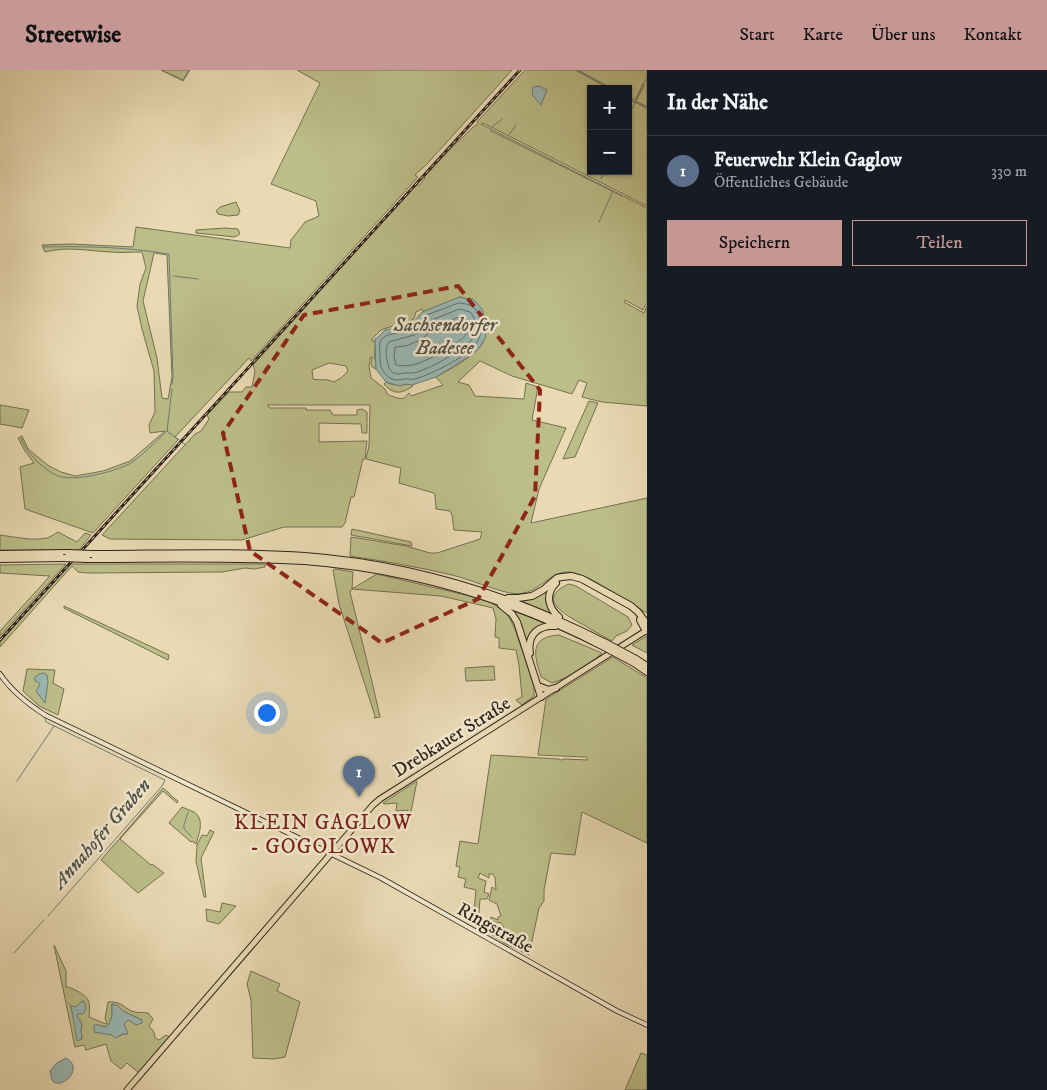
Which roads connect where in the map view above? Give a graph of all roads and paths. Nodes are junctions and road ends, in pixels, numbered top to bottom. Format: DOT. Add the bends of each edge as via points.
graph roads {
  1 [pos="0,554"];
  2 [pos="66,556"];
  3 [pos="90,556"];
  4 [pos="0,558"];
  5 [pos="502,597"];
  6 [pos="492,599"];
  7 [pos="565,625"];
  8 [pos="646,626"];
  9 [pos="635,661"];
  10 [pos="647,666"];
  11 [pos="647,672"];
  12 [pos="0,674"];
  13 [pos="541,686"];
  14 [pos="556,688"];
  15 [pos="542,696"];
  16 [pos="330,854"];
  17 [pos="647,1025"];
  18 [pos="126,1090"];
  1 -- 2 [label="highway"];
  2 -- 3 [label="highway, bridge"];
  2 -- 4 [label="highway"];
  3 -- 5 [label="highway" via="304,556 416,573"];
  3 -- 6 [label="highway" via="235,559 366,568 401,574"];
  5 -- 7 [label="highway"];
  5 -- 8 [label="highway" via="532,596 557,578 572,576 630,606"];
  6 -- 7 [label="highway"];
  6 -- 15 [label="highway" via="506,608 517,622"];
  7 -- 8 [label="highway" via="548,602 552,587 567,579 580,582 629,608"];
  7 -- 9 [label="highway, bridge"];
  7 -- 13 [label="highway" via="543,627 534,633 530,642"];
  8 -- 14 [label="main road, Drebkauer Straße" via="618,649"];
  9 -- 10 [label="highway"];
  9 -- 11 [label="highway"];
  12 -- 16 [label="main road, Ringstraße" via="21,698 52,719"];
  13 -- 14 [label="highway" via="548,690"];
  13 -- 15 [label="highway"];
  14 -- 15 [label="main road, Drebkauer Straße"];
  15 -- 16 [label="main road, Drebkauer Straße" via="380,799"];
  16 -- 17 [label="main road, Ringstraße"];
  16 -- 18 [label="main road, Drebkauer Straße"];
}
